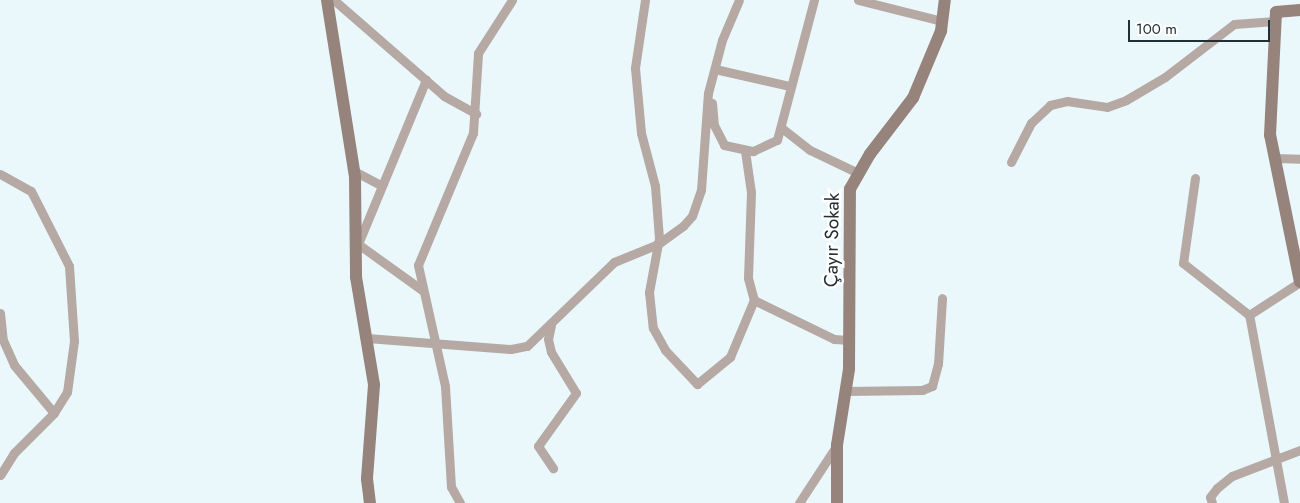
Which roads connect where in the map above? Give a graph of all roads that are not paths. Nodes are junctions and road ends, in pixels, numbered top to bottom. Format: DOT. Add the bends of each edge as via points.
graph roads {
  1 [pos="327,0"];
  2 [pos="334,0"];
  3 [pos="512,0"];
  4 [pos="645,0"];
  5 [pos="740,0"];
  6 [pos="814,0"];
  7 [pos="862,0"];
  8 [pos="945,0"];
  9 [pos="1300,10"];
  10 [pos="942,21"];
  11 [pos="1275,21"];
  12 [pos="716,69"];
  13 [pos="426,80"];
  14 [pos="712,80"];
  15 [pos="790,86"];
  16 [pos="476,114"];
  17 [pos="783,129"];
  18 [pos="745,151"];
  19 [pos="1274,158"];
  20 [pos="1300,159"];
  21 [pos="1011,162"];
  22 [pos="354,171"];
  23 [pos="858,173"];
  24 [pos="0,174"];
  25 [pos="1195,178"];
  26 [pos="380,185"];
  27 [pos="358,244"];
  28 [pos="658,244"];
  29 [pos="1300,282"];
  30 [pos="422,290"];
  31 [pos="942,298"];
  32 [pos="754,300"];
  33 [pos="0,313"];
  34 [pos="1249,315"];
  35 [pos="552,322"];
  36 [pos="367,338"];
  37 [pos="850,340"];
  38 [pos="437,344"];
  39 [pos="845,391"];
  40 [pos="54,413"];
  41 [pos="837,446"];
  42 [pos="1300,450"];
  43 [pos="1276,458"];
  44 [pos="553,468"];
  45 [pos="0,475"];
  46 [pos="370,503"];
  47 [pos="460,503"];
  48 [pos="799,503"];
  49 [pos="837,503"];
  50 [pos="1212,503"];
  51 [pos="1284,503"];
  1 -- 22 [label="street"];
  2 -- 13 [label="street"];
  3 -- 16 [label="street" via="478,53"];
  4 -- 28 [label="street" via="635,54 636,102 654,180"];
  5 -- 12 [label="street" via="722,40"];
  6 -- 15 [label="street"];
  7 -- 10 [label="street"];
  8 -- 10 [label="street, Çayır Sokak"];
  9 -- 11 [label="street" via="1276,12"];
  10 -- 23 [label="street, Çayır Sokak" via="913,98"];
  11 -- 19 [label="street" via="1270,135"];
  11 -- 21 [label="street" via="1234,24 1165,77 1126,100 1107,107 1067,101 1050,104 1032,122"];
  12 -- 14 [label="street"];
  12 -- 15 [label="street"];
  13 -- 16 [label="street"];
  13 -- 26 [label="street"];
  14 -- 18 [label="street" via="717,135 724,145"];
  14 -- 28 [label="street" via="704,128 703,181 697,204 683,226"];
  15 -- 17 [label="street"];
  16 -- 30 [label="street" via="473,133 418,265"];
  17 -- 18 [label="street" via="777,140"];
  17 -- 23 [label="street" via="810,150"];
  18 -- 32 [label="street" via="751,192 748,278"];
  19 -- 20 [label="street"];
  19 -- 29 [label="street"];
  22 -- 26 [label="street"];
  22 -- 27 [label="street"];
  23 -- 37 [label="street, Çayır Sokak" via="850,189"];
  24 -- 40 [label="street" via="31,190 69,266 74,341 67,392"];
  25 -- 34 [label="street" via="1183,262"];
  26 -- 27 [label="street"];
  27 -- 30 [label="street"];
  27 -- 36 [label="street" via="356,277"];
  28 -- 32 [label="street" via="649,292 653,328 664,350 692,382 697,384 706,379 730,357"];
  28 -- 35 [label="street" via="614,262"];
  29 -- 34 [label="street"];
  30 -- 38 [label="street"];
  31 -- 39 [label="street" via="938,364 932,386 922,390"];
  32 -- 37 [label="street" via="834,339"];
  33 -- 40 [label="street" via="3,340 14,365"];
  34 -- 43 [label="street"];
  35 -- 38 [label="street" via="535,341 519,349"];
  35 -- 44 [label="street" via="548,339 552,352 576,393 538,446"];
  36 -- 38 [label="street"];
  36 -- 46 [label="street" via="374,404 367,479"];
  37 -- 39 [label="street, Çayır Sokak"];
  38 -- 47 [label="street" via="445,386 451,487"];
  39 -- 41 [label="street, Çayır Sokak"];
  40 -- 45 [label="street" via="14,453"];
  41 -- 48 [label="street"];
  41 -- 49 [label="street, Çayır Sokak"];
  42 -- 43 [label="street"];
  43 -- 50 [label="street" via="1232,476 1210,497"];
  43 -- 51 [label="street"];
}
